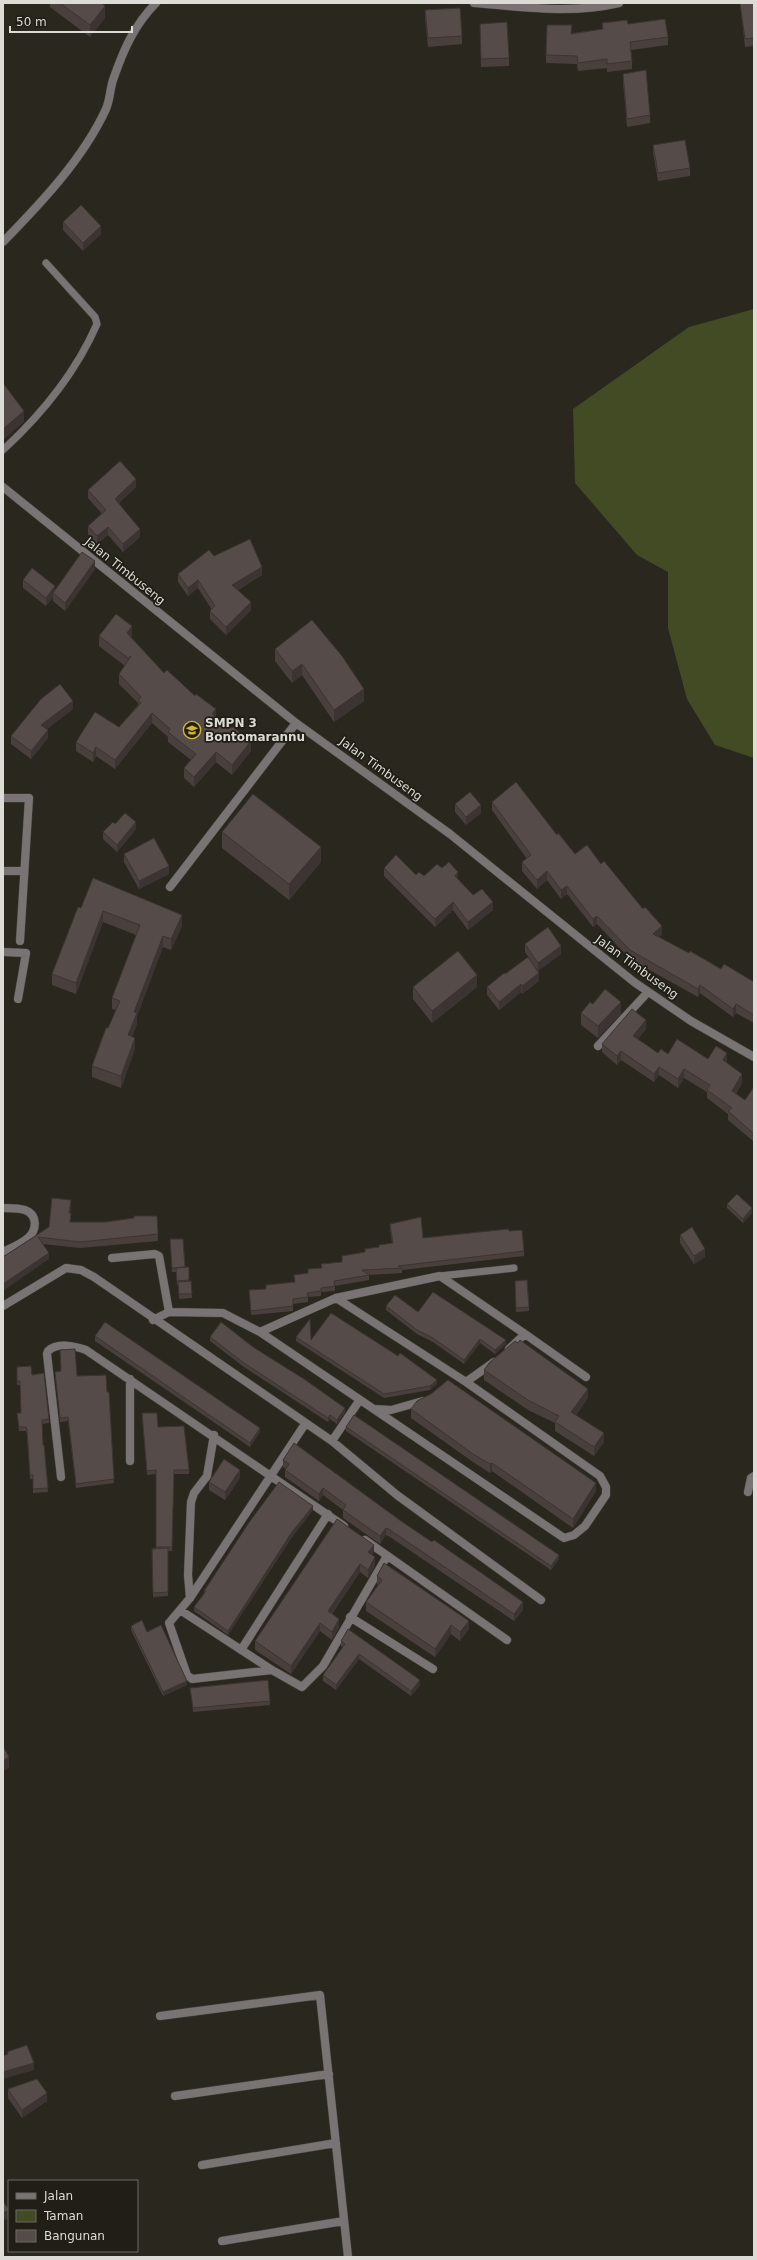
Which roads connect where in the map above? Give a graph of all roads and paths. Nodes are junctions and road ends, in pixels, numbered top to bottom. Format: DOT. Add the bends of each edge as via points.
graph roads {
  1 [pos="156,3"];
  2 [pos="474,3"];
  3 [pos="620,3"];
  4 [pos="3,242"];
  5 [pos="46,263"];
  6 [pos="3,450"];
  7 [pos="3,487"];
  8 [pos="296,723"];
  9 [pos="3,798"];
  10 [pos="3,871"];
  11 [pos="23,872"];
  12 [pos="170,887"];
  13 [pos="20,941"];
  14 [pos="3,952"];
  15 [pos="648,992"];
  16 [pos="18,999"];
  17 [pos="598,1046"];
  18 [pos="754,1058"];
  19 [pos="3,1208"];
  20 [pos="3,1252"];
  21 [pos="112,1258"];
  22 [pos="514,1268"];
  23 [pos="440,1276"];
  24 [pos="336,1298"];
  25 [pos="3,1306"];
  26 [pos="169,1312"];
  27 [pos="154,1320"];
  28 [pos="260,1332"];
  29 [pos="525,1334"];
  30 [pos="586,1377"];
  31 [pos="130,1379"];
  32 [pos="466,1382"];
  33 [pos="433,1396"];
  34 [pos="359,1401"];
  35 [pos="373,1409"];
  36 [pos="305,1424"];
  37 [pos="214,1436"];
  38 [pos="332,1441"];
  39 [pos="130,1461"];
  40 [pos="271,1474"];
  41 [pos="754,1476"];
  42 [pos="61,1477"];
  43 [pos="748,1492"];
  44 [pos="328,1514"];
  45 [pos="387,1556"];
  46 [pos="190,1598"];
  47 [pos="541,1600"];
  48 [pos="180,1610"];
  49 [pos="350,1617"];
  50 [pos="507,1640"];
  51 [pos="241,1650"];
  52 [pos="433,1669"];
  53 [pos="272,1670"];
  54 [pos="160,2016"];
  55 [pos="329,2074"];
  56 [pos="176,2096"];
  57 [pos="336,2143"];
  58 [pos="202,2165"];
  59 [pos="344,2220"];
  60 [pos="222,2241"];
  61 [pos="348,2257"];
  1 -- 4 [label="street" via="126,43 107,108 88,141 55,185"];
  2 -- 3 [label="street" via="588,9"];
  5 -- 6 [label="lane" via="95,317 97,324 47,405"];
  7 -- 8 [label="street, Jalan Timbuseng"];
  8 -- 12 [label="street"];
  8 -- 15 [label="street, Jalan Timbuseng" via="450,834 552,918"];
  9 -- 11 [label="street" via="29,798"];
  10 -- 11 [label="street"];
  11 -- 13 [label="street"];
  14 -- 16 [label="street" via="26,953"];
  15 -- 17 [label="street"];
  15 -- 18 [label="street, Jalan Timbuseng"];
  19 -- 20 [label="street" via="28,1211 36,1226 28,1238"];
  21 -- 26 [label="street" via="155,1254 159,1256"];
  22 -- 23 [label="lane"];
  23 -- 24 [label="street"];
  23 -- 29 [label="street"];
  24 -- 28 [label="street"];
  24 -- 32 [label="street" via="451,1377"];
  25 -- 27 [label="street" via="66,1268 73,1268 94,1277"];
  26 -- 27 [label="street"];
  26 -- 28 [label="street" via="223,1313"];
  27 -- 36 [label="street"];
  28 -- 34 [label="street"];
  29 -- 30 [label="street"];
  29 -- 32 [label="street" via="502,1356"];
  31 -- 37 [label="street"];
  31 -- 39 [label="street"];
  31 -- 42 [label="street" via="80,1348 54,1347 48,1351"];
  32 -- 35 [label="street" via="600,1476 606,1487 606,1495 585,1526 574,1535 564,1538"];
  33 -- 35 [label="street" via="411,1406 391,1410"];
  34 -- 35 [label="street"];
  34 -- 38 [label="street"];
  36 -- 38 [label="street"];
  36 -- 40 [label="street"];
  37 -- 40 [label="street"];
  37 -- 46 [label="street" via="207,1476 194,1493 191,1502 188,1575"];
  38 -- 47 [label="street" via="397,1496"];
  40 -- 44 [label="street"];
  40 -- 46 [label="street"];
  41 -- 43 [label="street" via="751,1478"];
  44 -- 45 [label="street"];
  44 -- 51 [label="street"];
  45 -- 49 [label="street"];
  45 -- 50 [label="street"];
  46 -- 48 [label="street"];
  48 -- 51 [label="street"];
  48 -- 53 [label="street" via="172,1618 169,1627 187,1675 192,1679"];
  49 -- 52 [label="street"];
  49 -- 53 [label="street" via="324,1666 306,1686 302,1687"];
  51 -- 53 [label="street"];
  54 -- 55 [label="street" via="320,1995"];
  55 -- 56 [label="street"];
  55 -- 57 [label="street"];
  57 -- 58 [label="street"];
  57 -- 59 [label="street"];
  59 -- 60 [label="street"];
  59 -- 61 [label="street"];
}
